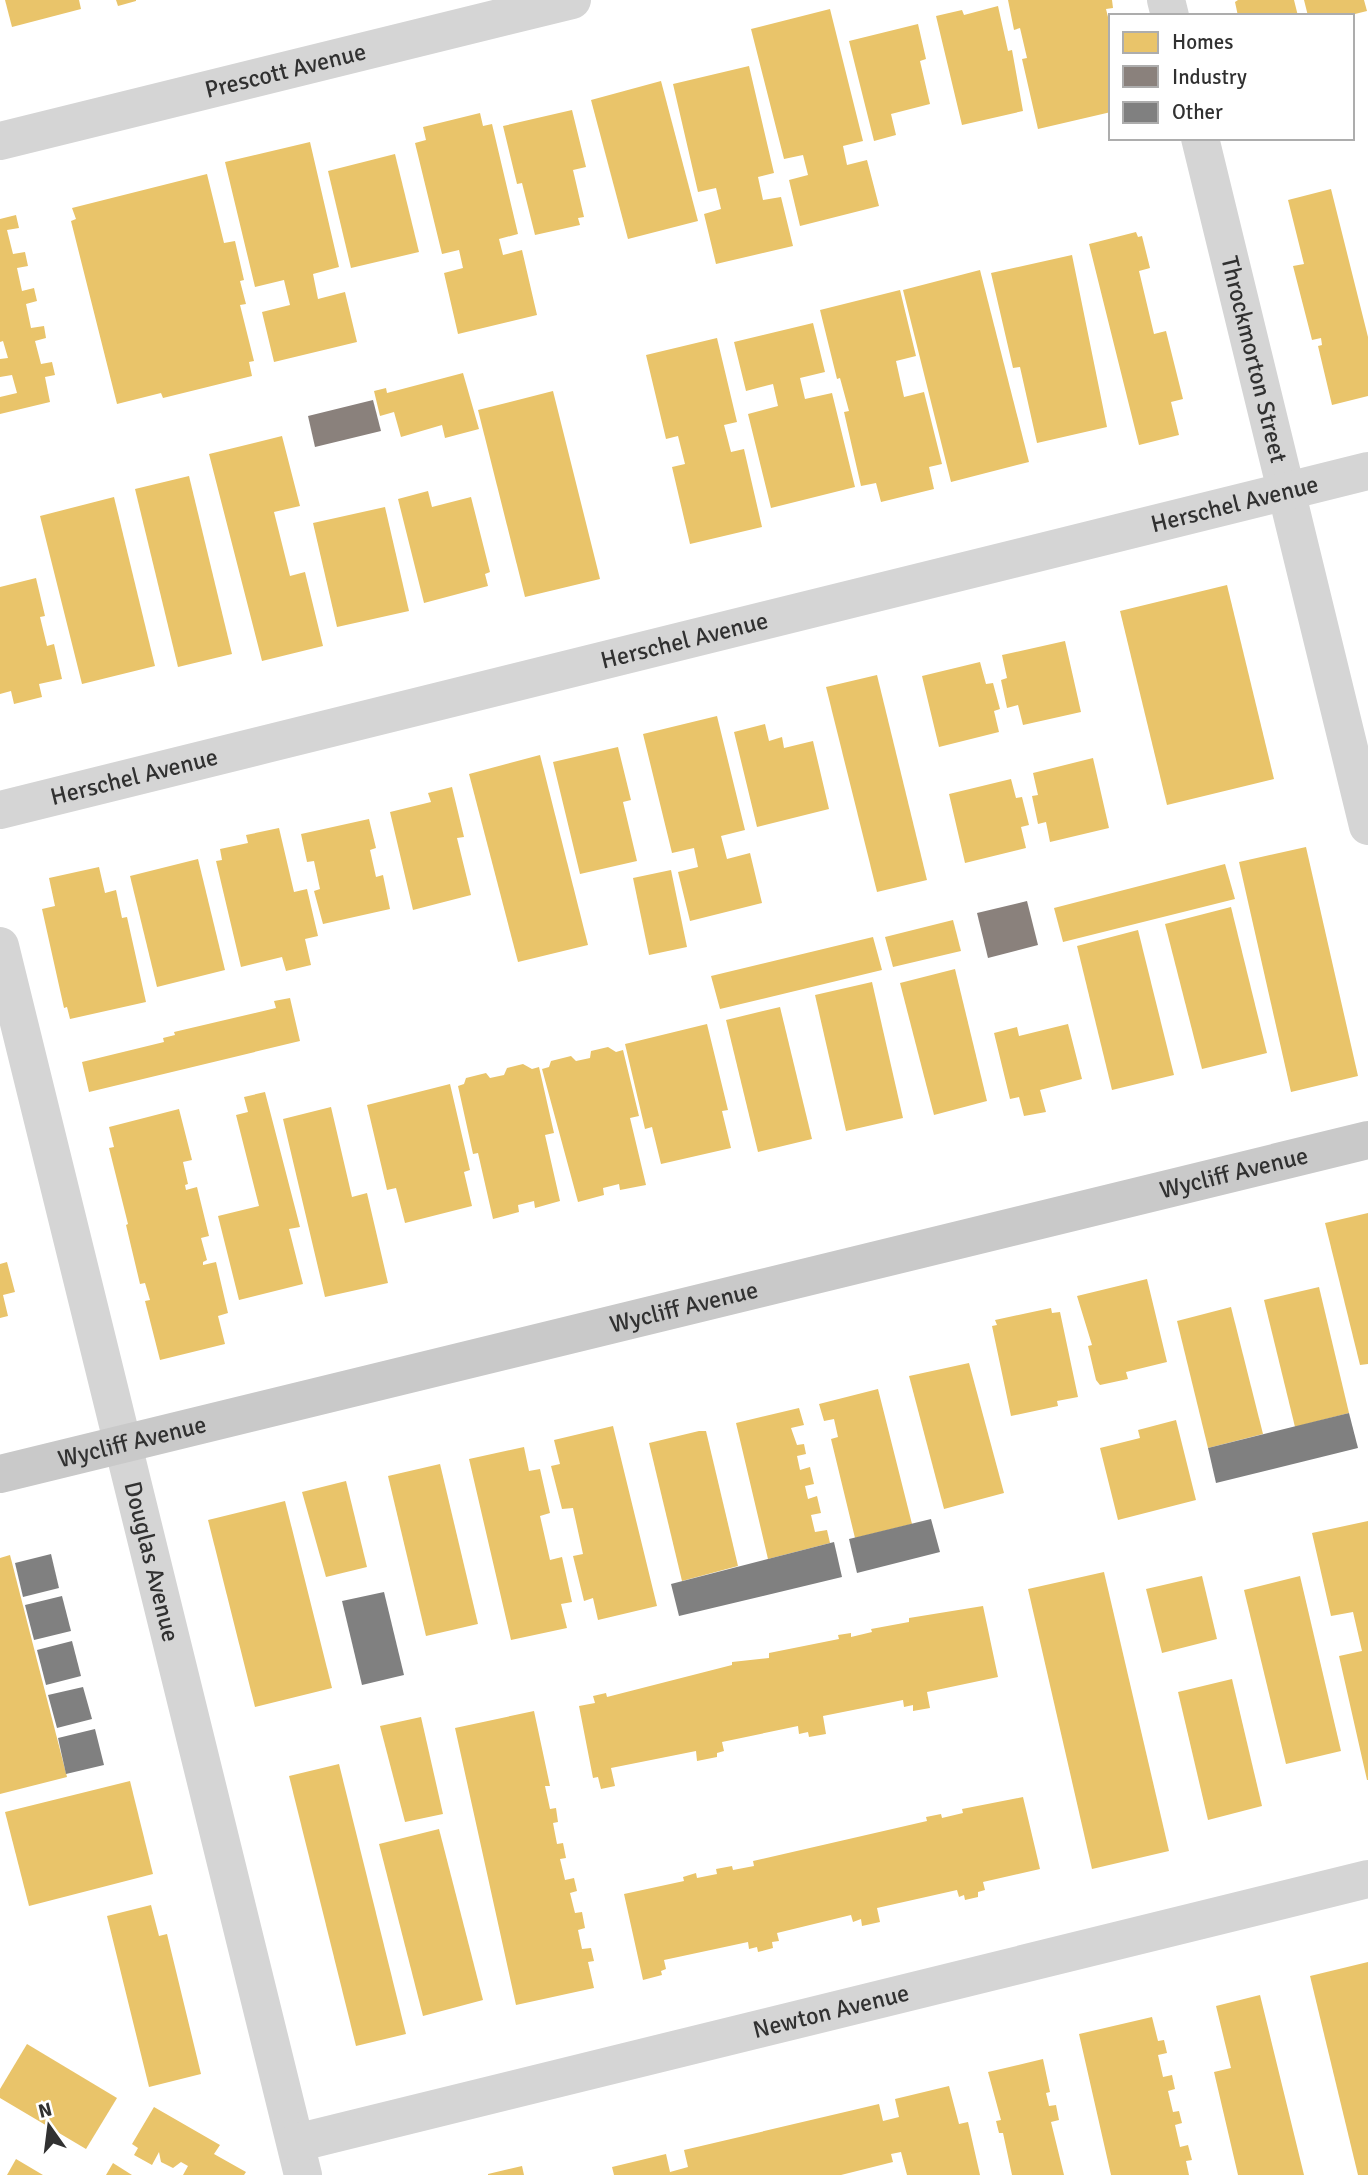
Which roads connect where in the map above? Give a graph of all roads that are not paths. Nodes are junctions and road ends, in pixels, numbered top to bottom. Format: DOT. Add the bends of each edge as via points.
graph roads {
  1 [pos="572,0"];
  2 [pos="1200,140"];
  3 [pos="0,141"];
  4 [pos="1368,471"];
  5 [pos="1286,491"];
  6 [pos="0,810"];
  7 [pos="1368,826"];
  8 [pos="0,946"];
  9 [pos="1368,1140"];
  10 [pos="123,1444"];
  11 [pos="0,1474"];
  12 [pos="1368,1879"];
  13 [pos="299,2159"];
  1 -- 3 [label="street, Prescott Avenue"];
  2 -- 5 [label="street, Throckmorton Street"];
  4 -- 5 [label="street, Herschel Avenue"];
  5 -- 6 [label="street, Herschel Avenue"];
  5 -- 7 [label="street, Throckmorton Street"];
  8 -- 10 [label="street, Douglas Avenue"];
  9 -- 10 [label="main road, Wycliff Avenue"];
  10 -- 11 [label="main road, Wycliff Avenue"];
  10 -- 13 [label="street, Douglas Avenue"];
  12 -- 13 [label="street, Newton Avenue"];
}
